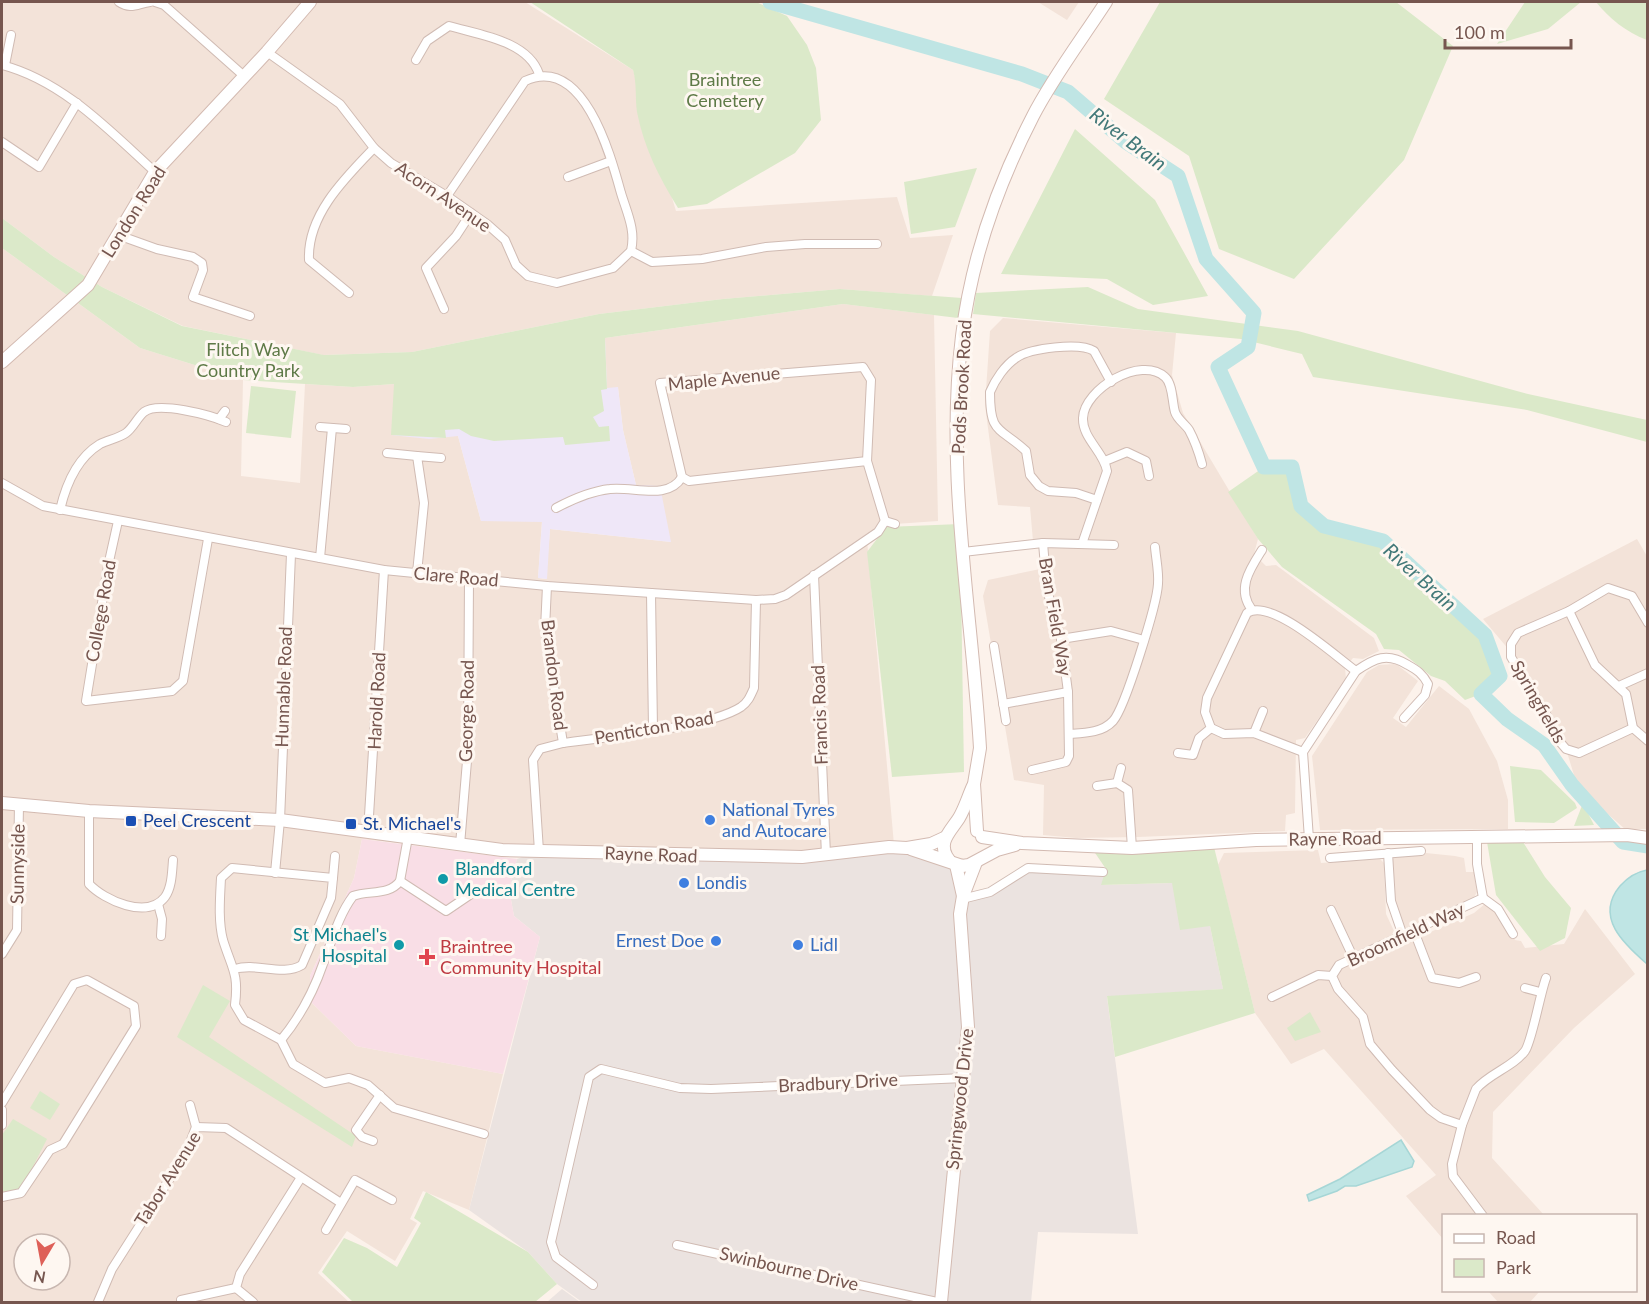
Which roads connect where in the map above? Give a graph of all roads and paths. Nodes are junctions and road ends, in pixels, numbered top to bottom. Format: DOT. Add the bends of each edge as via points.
graph roads {
  1 [pos="119,2"];
  2 [pos="150,2"];
  3 [pos="155,2"];
  4 [pos="310,2"];
  5 [pos="1106,2"];
  6 [pos="11,35"];
  7 [pos="267,52"];
  8 [pos="416,60"];
  9 [pos="3,65"];
  10 [pos="539,74"];
  11 [pos="244,76"];
  12 [pos="77,103"];
  13 [pos="2,142"];
  14 [pos="374,148"];
  15 [pos="611,161"];
  16 [pos="155,172"];
  17 [pos="568,177"];
  18 [pos="447,196"];
  19 [pos="471,213"];
  20 [pos="118,235"];
  21 [pos="877,244"];
  22 [pos="632,251"];
  23 [pos="349,293"];
  24 [pos="444,309"];
  25 [pos="250,316"];
  26 [pos="2,362"];
  27 [pos="1112,382"];
  28 [pos="223,417"];
  29 [pos="320,427"];
  30 [pos="332,428"];
  31 [pos="346,429"];
  32 [pos="387,453"];
  33 [pos="417,456"];
  34 [pos="441,458"];
  35 [pos="867,461"];
  36 [pos="1105,461"];
  37 [pos="1202,465"];
  38 [pos="1149,476"];
  39 [pos="682,477"];
  40 [pos="2,483"];
  41 [pos="1097,500"];
  42 [pos="556,508"];
  43 [pos="60,510"];
  44 [pos="118,521"];
  45 [pos="885,521"];
  46 [pos="896,524"];
  47 [pos="208,539"];
  48 [pos="1043,543"];
  49 [pos="1082,544"];
  50 [pos="1114,544"];
  51 [pos="1155,547"];
  52 [pos="1262,550"];
  53 [pos="963,552"];
  54 [pos="291,554"];
  55 [pos="320,558"];
  56 [pos="384,570"];
  57 [pos="417,573"];
  58 [pos="814,575"];
  59 [pos="469,577"];
  60 [pos="547,586"];
  61 [pos="651,592"];
  62 [pos="756,600"];
  63 [pos="1252,610"];
  64 [pos="1569,611"];
  65 [pos="1647,623"];
  66 [pos="1061,639"];
  67 [pos="1144,639"];
  68 [pos="994,646"];
  69 [pos="1356,671"];
  70 [pos="1647,673"];
  71 [pos="1619,686"];
  72 [pos="1068,692"];
  73 [pos="1003,704"];
  74 [pos="1263,711"];
  75 [pos="1404,718"];
  76 [pos="1006,721"];
  77 [pos="1211,728"];
  78 [pos="1633,728"];
  79 [pos="653,729"];
  80 [pos="1254,733"];
  81 [pos="1069,734"];
  82 [pos="1647,741"];
  83 [pos="563,743"];
  84 [pos="1303,752"];
  85 [pos="1178,753"];
  86 [pos="1121,768"];
  87 [pos="1032,770"];
  88 [pos="974,783"];
  89 [pos="1116,783"];
  90 [pos="1097,786"];
  91 [pos="2,803"];
  92 [pos="19,804"];
  93 [pos="89,811"];
  94 [pos="280,819"];
  95 [pos="368,832"];
  96 [pos="947,834"];
  97 [pos="979,834"];
  98 [pos="408,837"];
  99 [pos="1478,837"];
  100 [pos="1647,838"];
  101 [pos="1309,839"];
  102 [pos="1022,843"];
  103 [pos="460,845"];
  104 [pos="907,848"];
  105 [pos="1132,848"];
  106 [pos="539,851"];
  107 [pos="1421,851"];
  108 [pos="1388,853"];
  109 [pos="826,855"];
  110 [pos="335,856"];
  111 [pos="1330,858"];
  112 [pos="978,860"];
  113 [pos="173,861"];
  114 [pos="952,862"];
  115 [pos="1103,872"];
  116 [pos="275,873"];
  117 [pos="333,878"];
  118 [pos="400,881"];
  119 [pos="474,892"];
  120 [pos="1483,897"];
  121 [pos="962,898"];
  122 [pos="158,904"];
  123 [pos="1331,910"];
  124 [pos="1414,931"];
  125 [pos="1513,934"];
  126 [pos="161,936"];
  127 [pos="1403,936"];
  128 [pos="2,954"];
  129 [pos="1354,959"];
  130 [pos="235,969"];
  131 [pos="1332,976"];
  132 [pos="1476,977"];
  133 [pos="1546,978"];
  134 [pos="1525,988"];
  135 [pos="1540,992"];
  136 [pos="1272,997"];
  137 [pos="280,1041"];
  138 [pos="964,1078"];
  139 [pos="380,1095"];
  140 [pos="2,1103"];
  141 [pos="190,1105"];
  142 [pos="2,1110"];
  143 [pos="2,1125"];
  144 [pos="1462,1125"];
  145 [pos="196,1127"];
  146 [pos="484,1134"];
  147 [pos="373,1141"];
  148 [pos="300,1179"];
  149 [pos="2,1197"];
  150 [pos="392,1200"];
  151 [pos="341,1203"];
  152 [pos="1482,1214"];
  153 [pos="326,1230"];
  154 [pos="677,1245"];
  155 [pos="593,1285"];
  156 [pos="236,1288"];
  157 [pos="181,1300"];
  158 [pos="98,1302"];
  159 [pos="253,1302"];
  160 [pos="939,1302"];
  1 -- 2 [label="street" via="134,7"];
  3 -- 11 [label="street" via="164,5"];
  4 -- 7 [label="main road, London Road"];
  5 -- 53 [label="main road, Pods Brook Road" via="1035,112 1001,191 975,268 961,337 957,450"];
  6 -- 9 [label="street"];
  7 -- 11 [label="main road, London Road"];
  7 -- 14 [label="street, Acorn Avenue" via="340,104"];
  8 -- 10 [label="street" via="427,41 449,26 521,50 535,63"];
  9 -- 12 [label="street"];
  10 -- 15 [label="street" via="558,78 589,108"];
  10 -- 18 [label="street" via="525,81 516,92"];
  11 -- 16 [label="main road, London Road"];
  12 -- 13 [label="street" via="39,166"];
  12 -- 16 [label="street"];
  14 -- 18 [label="street, Acorn Avenue" via="391,163"];
  14 -- 23 [label="street" via="321,213 309,247 309,260"];
  15 -- 17 [label="street"];
  15 -- 22 [label="street" via="633,232"];
  16 -- 20 [label="main road, London Road"];
  18 -- 19 [label="street, Acorn Avenue"];
  19 -- 22 [label="street, Acorn Avenue" via="505,240 516,265 528,276 544,282 557,283 613,267"];
  19 -- 24 [label="street" via="426,268"];
  20 -- 25 [label="street" via="193,257 202,263 203,270 193,297"];
  20 -- 26 [label="main road, London Road" via="95,275 70,303"];
  21 -- 22 [label="street" via="786,245 702,259 652,262"];
  27 -- 36 [label="street" via="1090,397 1082,419 1086,434"];
  27 -- 37 [label="street" via="1127,372 1146,369 1164,376 1175,415 1188,429"];
  27 -- 41 [label="street" via="1094,351 1075,345 1016,357 990,392 991,418 1001,434 1026,451 1035,483 1048,491 1076,493"];
  28 -- 43 [label="street" via="162,408 145,411 126,433 86,455 66,486"];
  29 -- 30 [label="street"];
  30 -- 31 [label="street"];
  30 -- 55 [label="street"];
  32 -- 33 [label="street"];
  33 -- 34 [label="street"];
  33 -- 57 [label="street" via="424,502"];
  35 -- 39 [label="street" via="698,482"];
  35 -- 39 [label="street, Maple Avenue" via="871,380 863,367 660,383"];
  35 -- 45 [label="street"];
  36 -- 38 [label="street" via="1126,452 1146,461"];
  36 -- 41 [label="street" via="1106,479"];
  39 -- 42 [label="street" via="674,486 662,490 612,488"];
  40 -- 43 [label="street, Clare Road" via="33,502"];
  41 -- 49 [label="street"];
  43 -- 44 [label="street, Clare Road"];
  44 -- 47 [label="street, Clare Road"];
  44 -- 47 [label="street, College Road" via="87,701 172,691 183,681"];
  45 -- 46 [label="street"];
  45 -- 58 [label="street, Clare Road" via="878,532"];
  47 -- 54 [label="street, Clare Road"];
  48 -- 49 [label="street"];
  48 -- 53 [label="street"];
  48 -- 66 [label="street, Bran Field Way" via="1047,590"];
  49 -- 50 [label="street"];
  51 -- 67 [label="street" via="1159,583 1155,611"];
  52 -- 63 [label="street" via="1244,583"];
  53 -- 88 [label="main road, Pods Brook Road" via="980,748"];
  54 -- 55 [label="street, Clare Road"];
  54 -- 94 [label="street, Hunnable Road"];
  55 -- 56 [label="street, Clare Road"];
  56 -- 57 [label="street, Clare Road"];
  56 -- 95 [label="street, Harold Road"];
  57 -- 59 [label="street, Clare Road"];
  58 -- 62 [label="street, Clare Road" via="775,600"];
  58 -- 109 [label="street, Francis Road"];
  59 -- 60 [label="street, Clare Road"];
  59 -- 103 [label="street, George Road" via="468,749"];
  60 -- 61 [label="street, Clare Road"];
  60 -- 83 [label="street, Brandon Road" via="545,629"];
  61 -- 62 [label="street, Clare Road"];
  61 -- 79 [label="street"];
  62 -- 79 [label="street, Penticton Road" via="755,677 749,701 715,718"];
  63 -- 69 [label="street" via="1278,614"];
  63 -- 77 [label="street" via="1242,621 1207,698 1205,712"];
  64 -- 65 [label="street, Springfields" via="1608,588 1632,596"];
  64 -- 71 [label="street" via="1595,666"];
  64 -- 78 [label="street, Springfields" via="1518,633 1511,644 1511,657 1549,719 1554,735 1566,749 1579,753"];
  66 -- 67 [label="street" via="1111,631"];
  66 -- 72 [label="street, Bran Field Way"];
  67 -- 81 [label="street" via="1113,721 1094,732"];
  68 -- 73 [label="street"];
  69 -- 75 [label="street" via="1374,658 1389,656 1421,673 1428,684 1425,695"];
  69 -- 84 [label="street"];
  70 -- 71 [label="street"];
  71 -- 78 [label="street" via="1626,694"];
  72 -- 73 [label="street"];
  72 -- 81 [label="street, Bran Field Way"];
  73 -- 76 [label="street"];
  74 -- 80 [label="street"];
  77 -- 80 [label="street" via="1224,734"];
  77 -- 85 [label="street" via="1199,738 1193,754"];
  78 -- 82 [label="street"];
  79 -- 83 [label="street, Penticton Road"];
  80 -- 84 [label="street"];
  81 -- 87 [label="street, Bran Field Way" via="1066,762"];
  83 -- 106 [label="street, Brandon Road" via="540,749 532,760"];
  84 -- 101 [label="street"];
  86 -- 89 [label="street"];
  88 -- 96 [label="main road" via="960,817"];
  88 -- 97 [label="main road"];
  89 -- 90 [label="street"];
  89 -- 105 [label="street" via="1130,795"];
  91 -- 92 [label="main road, Rayne Road"];
  92 -- 93 [label="main road, Rayne Road"];
  92 -- 128 [label="street, Sunnyside" via="17,930"];
  93 -- 94 [label="main road, Rayne Road"];
  93 -- 122 [label="street" via="89,884 120,905"];
  94 -- 95 [label="main road, Rayne Road"];
  94 -- 116 [label="street, Hunnable Road"];
  95 -- 98 [label="main road, Rayne Road"];
  96 -- 97 [label="main road, Rayne Road" via="964,825"];
  96 -- 104 [label="main road, Rayne Road" via="931,844"];
  96 -- 114 [label="main road" via="943,850"];
  97 -- 102 [label="main road, Rayne Road"];
  97 -- 112 [label="main road" via="983,850"];
  98 -- 103 [label="main road, Rayne Road"];
  98 -- 118 [label="street"];
  99 -- 100 [label="main road, Rayne Road"];
  99 -- 101 [label="main road, Rayne Road"];
  99 -- 120 [label="street, Broomfield Way" via="1477,864"];
  101 -- 105 [label="main road, Rayne Road"];
  102 -- 105 [label="main road, Rayne Road"];
  102 -- 112 [label="main road, Rayne Road"];
  103 -- 106 [label="main road, Rayne Road"];
  104 -- 109 [label="main road, Rayne Road"];
  104 -- 114 [label="main road, Rayne Road"];
  106 -- 109 [label="main road, Rayne Road" via="744,858"];
  107 -- 108 [label="street"];
  108 -- 111 [label="street"];
  108 -- 127 [label="street" via="1391,901"];
  110 -- 117 [label="street"];
  112 -- 114 [label="main road, Rayne Road" via="969,865"];
  112 -- 121 [label="main road, Springwood Drive"];
  113 -- 122 [label="street" via="170,885"];
  114 -- 121 [label="main road, Springwood Drive"];
  115 -- 121 [label="street" via="1028,868 990,892"];
  116 -- 117 [label="street"];
  116 -- 130 [label="street" via="232,868 221,878 223,939"];
  117 -- 130 [label="street" via="331,898 303,965 294,970 244,966"];
  118 -- 119 [label="street" via="446,911"];
  118 -- 137 [label="street" via="387,891 365,891 353,896 333,934 300,1017"];
  120 -- 124 [label="street, Broomfield Way"];
  120 -- 125 [label="street" via="1498,909"];
  121 -- 138 [label="main road, Springwood Drive" via="968,1027"];
  122 -- 126 [label="street"];
  123 -- 129 [label="street"];
  124 -- 127 [label="street, Broomfield Way"];
  124 -- 132 [label="street" via="1432,978 1459,983"];
  127 -- 129 [label="street, Broomfield Way"];
  129 -- 131 [label="street, Broomfield Way" via="1339,965"];
  130 -- 137 [label="street" via="235,1005 244,1020"];
  131 -- 136 [label="street" via="1318,975"];
  131 -- 144 [label="street, Broomfield Way" via="1363,1017 1370,1044 1392,1070 1430,1110"];
  133 -- 135 [label="street"];
  134 -- 135 [label="street"];
  135 -- 144 [label="street" via="1525,1052 1476,1089"];
  137 -- 139 [label="street" via="293,1064 310,1075 326,1083 349,1078"];
  138 -- 155 [label="street, Bradbury Drive" via="711,1089 680,1088 601,1069 590,1077 551,1242 556,1257"];
  138 -- 160 [label="main road, Springwood Drive"];
  139 -- 146 [label="street" via="394,1108 474,1127"];
  139 -- 147 [label="street" via="356,1130"];
  140 -- 149 [label="street" via="74,984 87,980 134,1006 136,1026 63,1144 50,1150 21,1193"];
  141 -- 145 [label="street"];
  142 -- 143 [label="street"];
  144 -- 152 [label="street" via="1453,1154 1453,1176"];
  145 -- 148 [label="street, Tabor Avenue" via="226,1128"];
  145 -- 158 [label="street, Tabor Avenue" via="186,1153 112,1269"];
  148 -- 151 [label="street, Tabor Avenue"];
  148 -- 156 [label="street" via="258,1243"];
  150 -- 151 [label="street" via="356,1180"];
  151 -- 153 [label="street"];
  154 -- 160 [label="street, Swinbourne Drive"];
  156 -- 157 [label="street"];
  156 -- 159 [label="street"];
}
